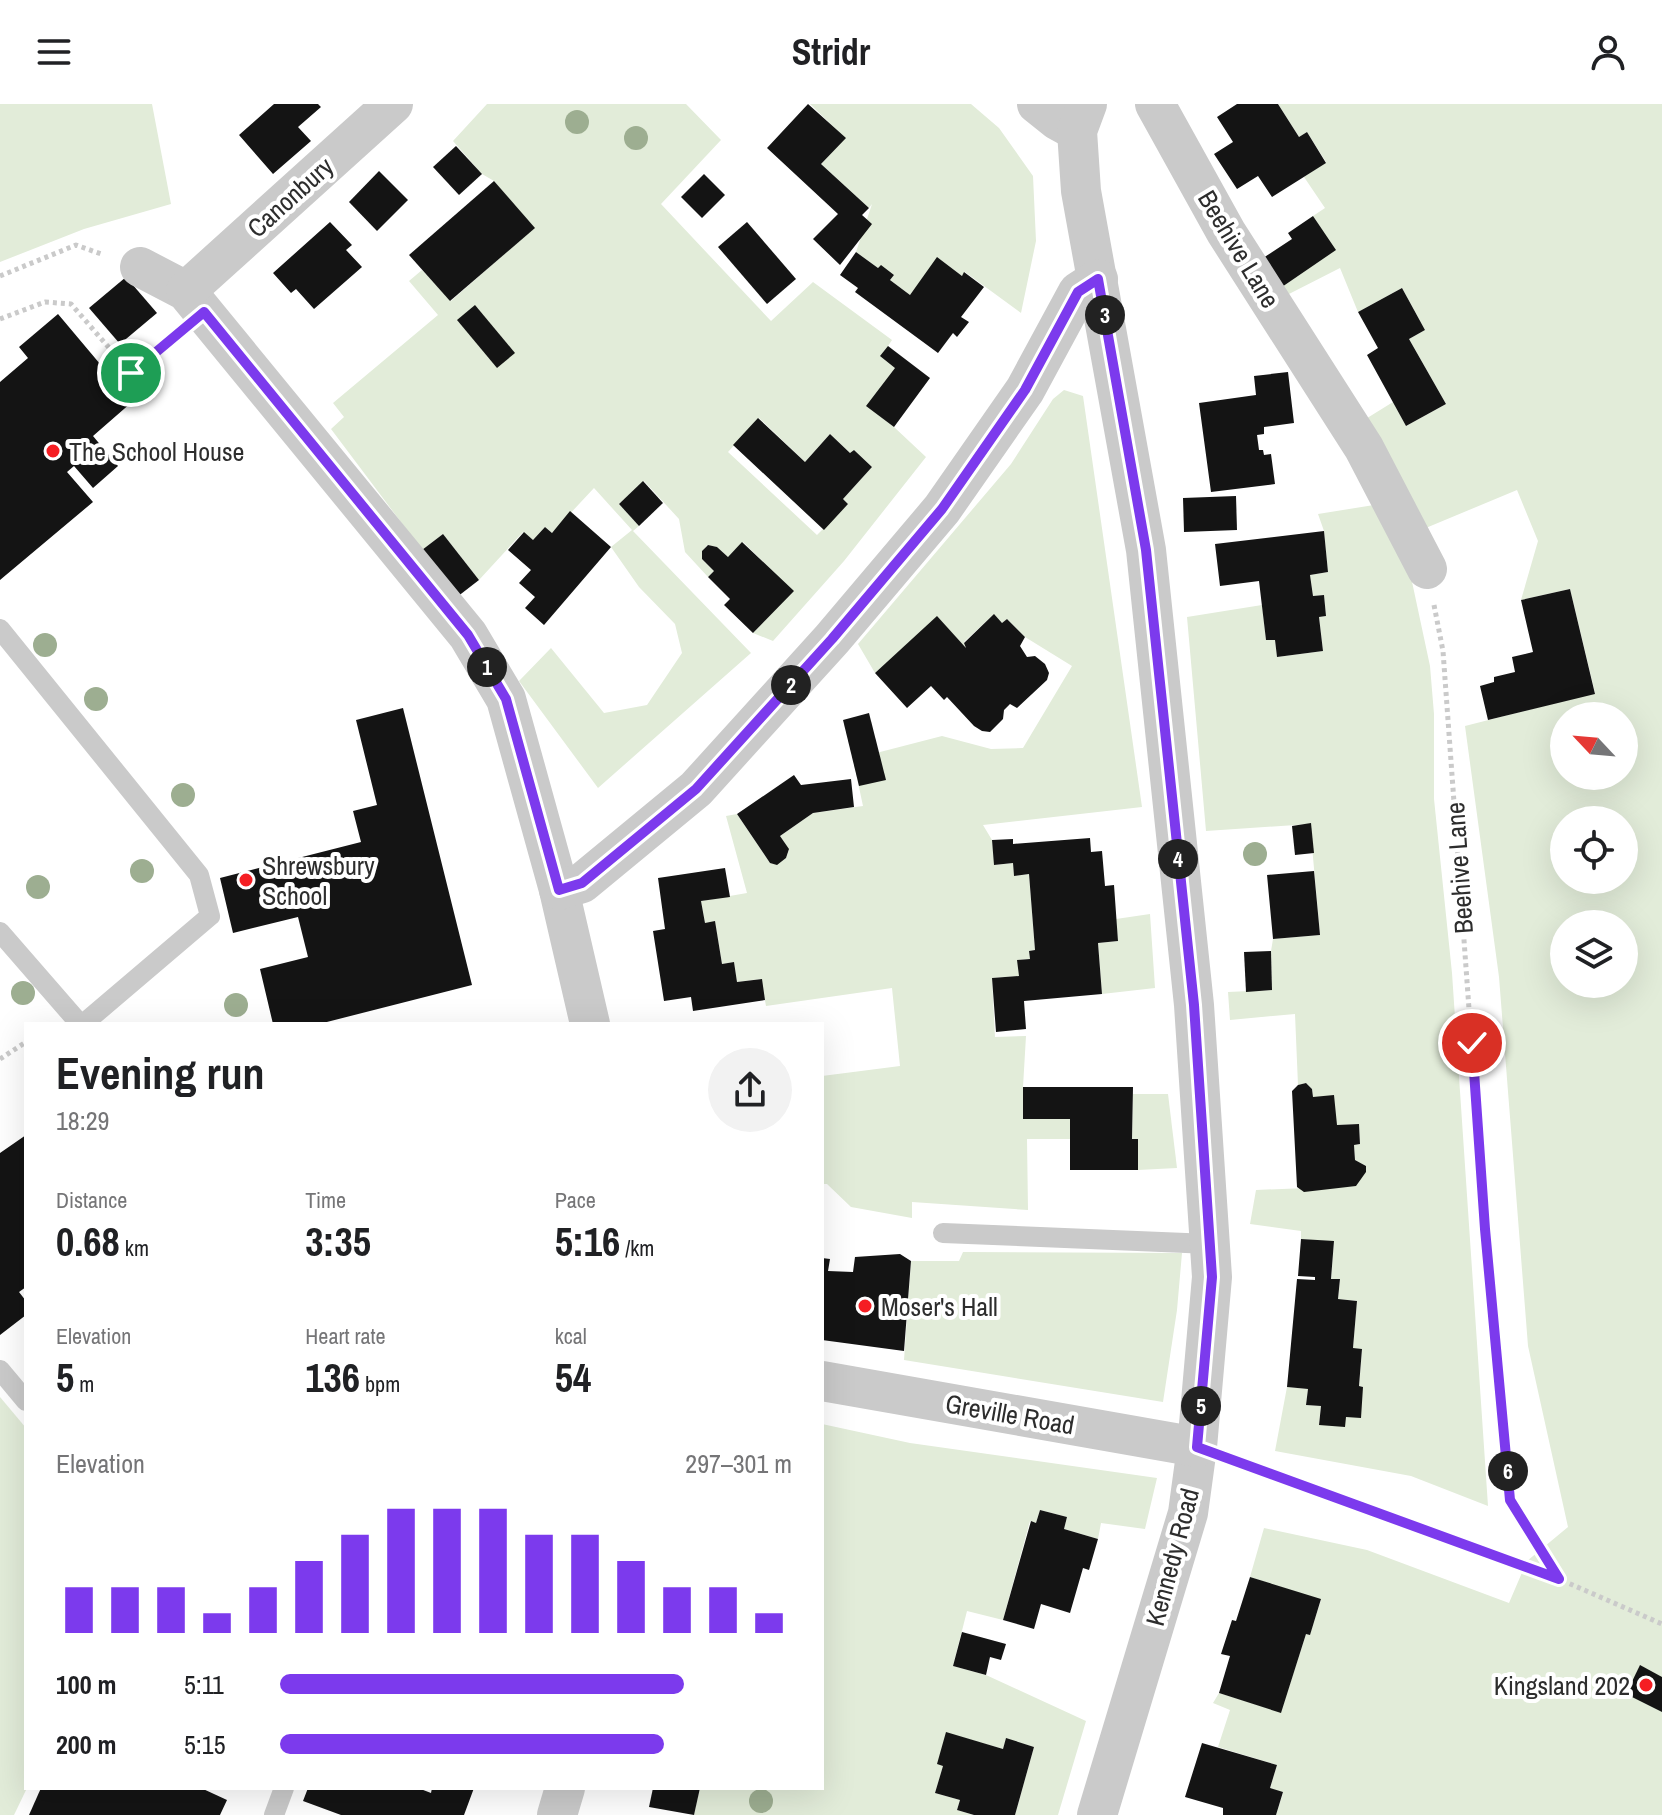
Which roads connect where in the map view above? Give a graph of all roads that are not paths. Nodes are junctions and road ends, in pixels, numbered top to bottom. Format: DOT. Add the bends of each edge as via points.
graph roads {
  1 [pos="393,104"];
  2 [pos="1037,104"];
  3 [pos="1155,104"];
  4 [pos="1082,117"];
  5 [pos="140,267"];
  6 [pos="1098,279"];
  7 [pos="195,301"];
  8 [pos="1427,569"];
  9 [pos="0,629"];
  10 [pos="559,890"];
  11 [pos="0,932"];
  12 [pos="79,1022"];
  13 [pos="83,1022"];
  14 [pos="590,1022"];
  15 [pos="943,1233"];
  16 [pos="1210,1244"];
  17 [pos="0,1370"];
  18 [pos="824,1381"];
  19 [pos="24,1399"];
  20 [pos="1197,1447"];
  21 [pos="283,1790"];
  22 [pos="564,1790"];
  23 [pos="274,1815"];
  24 [pos="557,1815"];
  25 [pos="1097,1815"];
  1 -- 7 [label="street, Canonbury"];
  2 -- 4 [label="street" via="1057,120"];
  3 -- 8 [label="street, Beehive Lane" via="1226,232 1364,448"];
  4 -- 6 [label="street, Kennedy Road" via="1081,191"];
  5 -- 7 [label="street"];
  6 -- 10 [label="street" via="1078,292 1025,390 942,509 832,639 696,789 582,883"];
  6 -- 16 [label="street, Kennedy Road" via="1146,550 1194,1005"];
  7 -- 10 [label="street" via="468,635 506,699"];
  9 -- 13 [label="lane" via="199,875 210,916"];
  10 -- 14 [label="street"];
  11 -- 12 [label="lane"];
  15 -- 16 [label="lane"];
  16 -- 20 [label="street, Kennedy Road" via="1212,1277"];
  17 -- 19 [label="lane"];
  18 -- 20 [label="street, Greville Road"];
  20 -- 25 [label="street, Kennedy Road" via="1188,1513"];
  21 -- 23 [label="lane"];
  22 -- 24 [label="street"];
}
